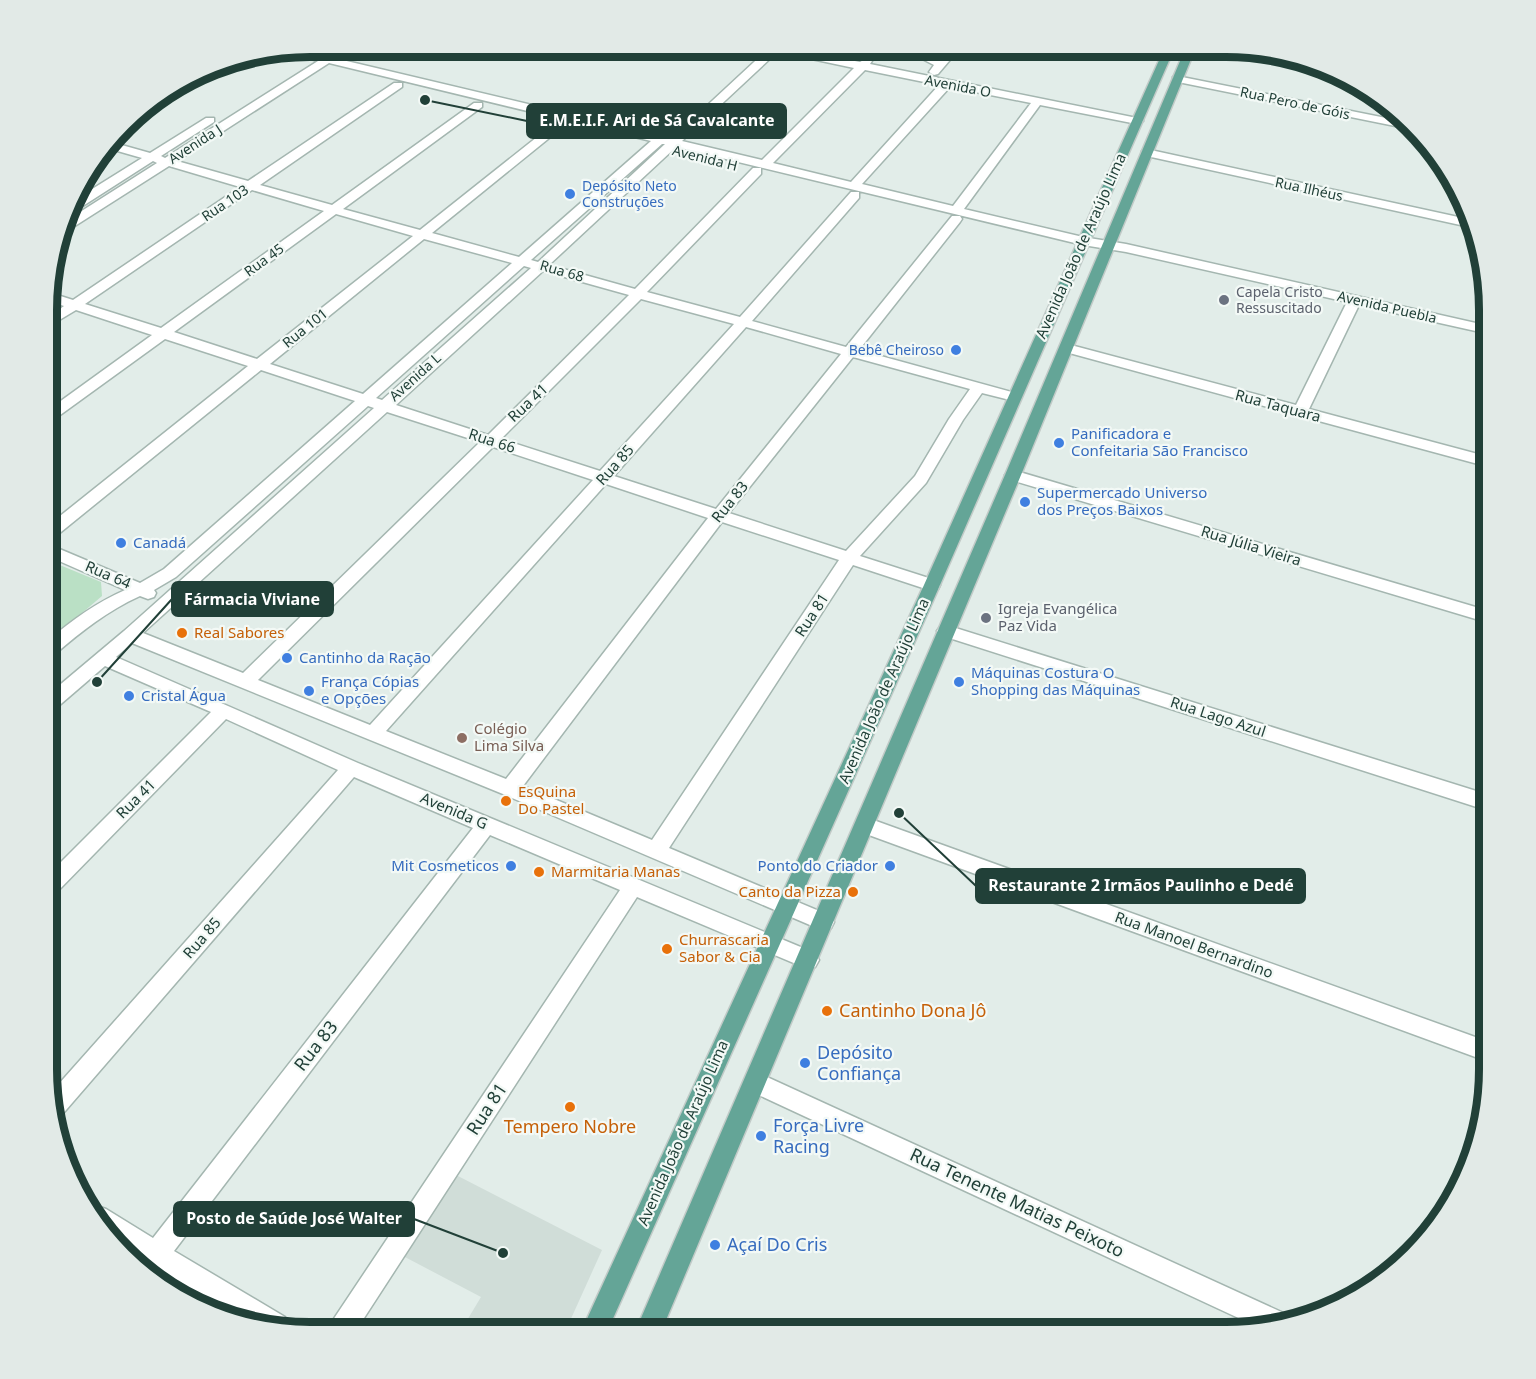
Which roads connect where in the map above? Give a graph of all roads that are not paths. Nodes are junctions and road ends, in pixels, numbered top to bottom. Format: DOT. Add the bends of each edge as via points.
graph roads {
  1 [pos="306,57"];
  2 [pos="757,57"];
  3 [pos="823,57"];
  4 [pos="843,57"];
  5 [pos="920,57"];
  6 [pos="947,57"];
  7 [pos="1165,57"];
  8 [pos="1187,57"];
  9 [pos="297,58"];
  10 [pos="316,61"];
  11 [pos="865,63"];
  12 [pos="938,68"];
  13 [pos="1177,79"];
  14 [pos="946,84"];
  15 [pos="398,85"];
  16 [pos="1037,102"];
  17 [pos="478,105"];
  18 [pos="1138,116"];
  19 [pos="560,124"];
  20 [pos="1397,124"];
  21 [pos="664,144"];
  22 [pos="117,147"];
  23 [pos="1146,153"];
  24 [pos="152,156"];
  25 [pos="168,162"];
  26 [pos="761,168"];
  27 [pos="250,186"];
  28 [pos="855,190"];
  29 [pos="81,201"];
  30 [pos="334,210"];
  31 [pos="956,214"];
  32 [pos="73,222"];
  33 [pos="1463,222"];
  34 [pos="422,233"];
  35 [pos="1081,246"];
  36 [pos="1107,251"];
  37 [pos="523,260"];
  38 [pos="541,266"];
  39 [pos="639,293"];
  40 [pos="58,299"];
  41 [pos="1355,300"];
  42 [pos="75,304"];
  43 [pos="57,317"];
  44 [pos="744,321"];
  45 [pos="1479,328"];
  46 [pos="162,332"];
  47 [pos="1067,348"];
  48 [pos="851,352"];
  49 [pos="259,365"];
  50 [pos="979,387"];
  51 [pos="1014,397"];
  52 [pos="364,400"];
  53 [pos="382,406"];
  54 [pos="57,411"];
  55 [pos="1300,413"];
  56 [pos="489,441"];
  57 [pos="1479,459"];
  58 [pos="1014,475"];
  59 [pos="604,476"];
  60 [pos="719,515"];
  61 [pos="57,526"];
  62 [pos="57,554"];
  63 [pos="849,558"];
  64 [pos="932,585"];
  65 [pos="140,588"];
  66 [pos="165,602"];
  67 [pos="1479,614"];
  68 [pos="946,631"];
  69 [pos="130,634"];
  70 [pos="57,643"];
  71 [pos="102,658"];
  72 [pos="245,682"];
  73 [pos="57,697"];
  74 [pos="224,710"];
  75 [pos="373,734"];
  76 [pos="351,768"];
  77 [pos="510,789"];
  78 [pos="1479,800"];
  79 [pos="487,825"];
  80 [pos="865,825"];
  81 [pos="656,851"];
  82 [pos="57,879"];
  83 [pos="634,885"];
  84 [pos="786,907"];
  85 [pos="824,922"];
  86 [pos="769,944"];
  87 [pos="808,960"];
  88 [pos="1479,1048"];
  89 [pos="756,1083"];
  90 [pos="59,1101"];
  91 [pos="121,1237"];
  92 [pos="151,1261"];
  93 [pos="257,1316"];
  94 [pos="1266,1319"];
  95 [pos="347,1322"];
  96 [pos="599,1322"];
  97 [pos="652,1322"];
  1 -- 10 [label="street, Avenida H"];
  2 -- 21 [label="street, Avenida L"];
  3 -- 11 [label="street, Avenida O"];
  4 -- 11 [label="street, Avenida O"];
  5 -- 12 [label="street"];
  6 -- 12 [label="street"];
  7 -- 18 [label="main road, Avenida João de Araújo Lima"];
  8 -- 13 [label="main road, Avenida João de Araújo Lima"];
  9 -- 10 [label="street, Avenida H"];
  10 -- 15 [label="street, Avenida H"];
  10 -- 21 [label="street, Avenida H"];
  10 -- 24 [label="street, Avenida J"];
  10 -- 25 [label="street, Avenida J"];
  11 -- 12 [label="street, Avenida O"];
  11 -- 14 [label="street, Avenida O"];
  11 -- 26 [label="street, Rua 41"];
  12 -- 18 [label="street, Avenida O"];
  13 -- 20 [label="street, Rua Pero de Góis"];
  13 -- 23 [label="main road, Avenida João de Araújo Lima"];
  14 -- 16 [label="street, Avenida O"];
  14 -- 28 [label="street, Rua 85"];
  15 -- 17 [label="street, Avenida H"];
  15 -- 27 [label="street, Rua 103"];
  16 -- 18 [label="street, Avenida O"];
  16 -- 31 [label="street, Rua 83"];
  17 -- 19 [label="street, Avenida H"];
  17 -- 30 [label="street, Rua 45"];
  18 -- 35 [label="main road, Avenida João de Araújo Lima"];
  19 -- 21 [label="street, Avenida H"];
  19 -- 34 [label="street, Rua 101"];
  21 -- 26 [label="street, Avenida H"];
  21 -- 37 [label="street, Avenida L"];
  21 -- 38 [label="street, Avenida L"];
  22 -- 24 [label="street, Rua 68"];
  23 -- 33 [label="street, Rua Ilhéus"];
  23 -- 36 [label="main road, Avenida João de Araújo Lima"];
  24 -- 25 [label="street, Rua 68"];
  24 -- 29 [label="street, Avenida J"];
  25 -- 27 [label="street, Rua 68"];
  25 -- 32 [label="street, Avenida J"];
  26 -- 28 [label="street, Avenida H"];
  26 -- 39 [label="street, Rua 41"];
  27 -- 30 [label="street, Rua 68"];
  27 -- 42 [label="street, Rua 103"];
  28 -- 31 [label="street, Avenida H"];
  28 -- 44 [label="street, Rua 85"];
  30 -- 34 [label="street, Rua 68"];
  30 -- 46 [label="street, Rua 45"];
  31 -- 35 [label="street, Avenida H"];
  31 -- 48 [label="street, Rua 83"];
  34 -- 37 [label="street, Rua 68"];
  34 -- 49 [label="street, Rua 101"];
  35 -- 36 [label="street, Avenida H"];
  35 -- 51 [label="main road, Avenida João de Araújo Lima"];
  36 -- 41 [label="street, Avenida Puebla"];
  36 -- 47 [label="main road, Avenida João de Araújo Lima"];
  37 -- 38 [label="street, Rua 68"];
  37 -- 52 [label="street, Avenida L"];
  38 -- 39 [label="street, Rua 68"];
  38 -- 53 [label="street, Avenida L"];
  39 -- 44 [label="street, Rua 68"];
  39 -- 56 [label="street, Rua 41"];
  40 -- 42 [label="street, Rua 66"];
  41 -- 45 [label="street, Avenida Puebla"];
  41 -- 55 [label="street"];
  42 -- 43 [label="street, Rua 103"];
  42 -- 46 [label="street, Rua 66"];
  44 -- 48 [label="street, Rua 68"];
  44 -- 59 [label="street, Rua 85"];
  46 -- 49 [label="street, Rua 66"];
  46 -- 54 [label="street, Rua 45"];
  47 -- 55 [label="street, Rua Taquara"];
  47 -- 58 [label="main road, Avenida João de Araújo Lima"];
  48 -- 50 [label="street, Rua 68"];
  48 -- 60 [label="street, Rua 83"];
  49 -- 52 [label="street, Rua 66"];
  49 -- 61 [label="street, Rua 101"];
  50 -- 51 [label="street, Rua 68"];
  50 -- 63 [label="street, Rua 81" via="921,479"];
  51 -- 64 [label="main road, Avenida João de Araújo Lima"];
  52 -- 53 [label="street, Rua 66"];
  52 -- 65 [label="street, Avenida L" via="170,573"];
  53 -- 56 [label="street, Rua 66"];
  53 -- 66 [label="street, Avenida L"];
  55 -- 57 [label="street, Rua Taquara"];
  56 -- 59 [label="street, Rua 66"];
  56 -- 72 [label="street, Rua 41"];
  58 -- 67 [label="street, Rua Júlia Vieira"];
  58 -- 68 [label="main road, Avenida João de Araújo Lima"];
  59 -- 60 [label="street, Rua 66"];
  59 -- 75 [label="street, Rua 85"];
  60 -- 63 [label="street, Rua 66"];
  60 -- 77 [label="street, Rua 83"];
  62 -- 65 [label="street, Rua 64"];
  63 -- 64 [label="street, Rua 66"];
  63 -- 81 [label="street, Rua 81"];
  64 -- 84 [label="main road, Avenida João de Araújo Lima"];
  65 -- 66 [label="street, Rua 64"];
  65 -- 70 [label="street, Avenida L" via="92,614"];
  66 -- 69 [label="street, Avenida L"];
  68 -- 78 [label="street, Rua Lago Azul"];
  68 -- 80 [label="main road, Avenida João de Araújo Lima"];
  69 -- 71 [label="street, Avenida L"];
  69 -- 72 [label="street"];
  71 -- 73 [label="street, Avenida L"];
  71 -- 74 [label="street, Avenida G"];
  72 -- 75 [label="street"];
  74 -- 76 [label="street, Avenida G"];
  74 -- 82 [label="street, Rua 41"];
  75 -- 77 [label="street"];
  76 -- 79 [label="street, Avenida G"];
  76 -- 90 [label="street, Rua 85"];
  77 -- 81 [label="street"];
  79 -- 83 [label="street, Avenida G"];
  79 -- 92 [label="street, Rua 83"];
  80 -- 85 [label="main road, Avenida João de Araújo Lima"];
  80 -- 88 [label="street, Rua Manoel Bernardino"];
  81 -- 84 [label="street"];
  83 -- 86 [label="street, Avenida G"];
  83 -- 95 [label="street, Rua 81"];
  84 -- 85 [label="street"];
  84 -- 86 [label="main road, Avenida João de Araújo Lima"];
  85 -- 87 [label="main road, Avenida João de Araújo Lima"];
  86 -- 87 [label="street, Avenida G"];
  86 -- 96 [label="main road, Avenida João de Araújo Lima"];
  87 -- 89 [label="main road, Avenida João de Araújo Lima"];
  89 -- 94 [label="street, Rua Tenente Matias Peixoto"];
  89 -- 97 [label="main road, Avenida João de Araújo Lima"];
  91 -- 92 [label="street"];
  92 -- 93 [label="street"];
}
